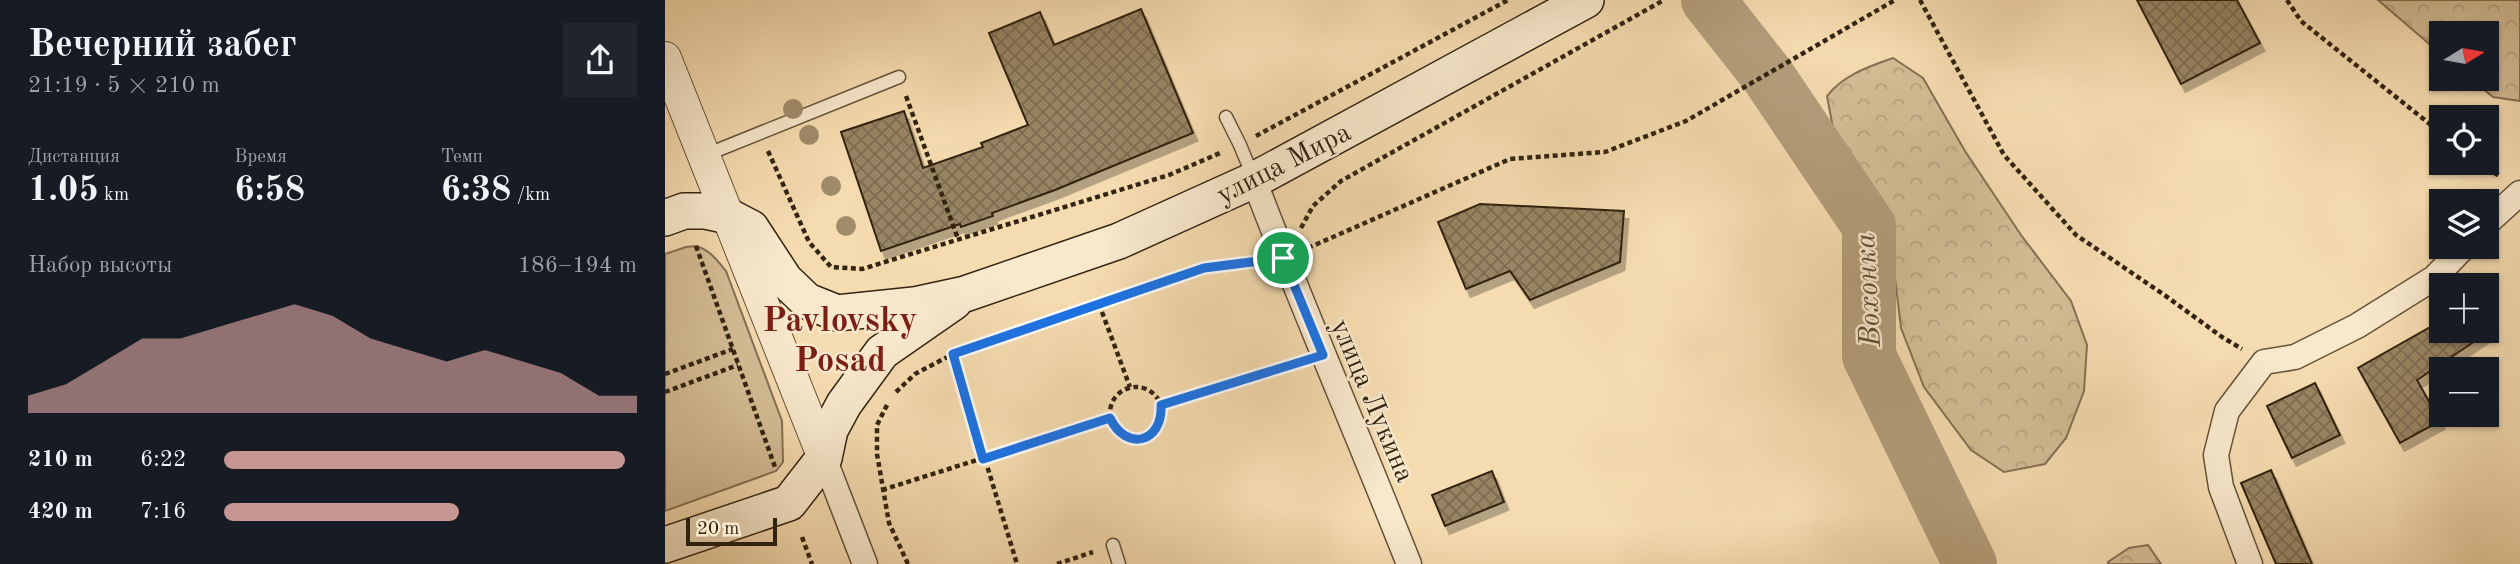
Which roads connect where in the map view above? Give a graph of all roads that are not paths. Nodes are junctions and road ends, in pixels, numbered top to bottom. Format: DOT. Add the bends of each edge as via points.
graph roads {
  1 [pos="1576,6"];
  2 [pos="665,58"];
  3 [pos="899,77"];
  4 [pos="1226,117"];
  5 [pos="702,156"];
  6 [pos="1254,180"];
  7 [pos="2520,193"];
  8 [pos="2499,212"];
  9 [pos="728,216"];
  10 [pos="665,218"];
  11 [pos="2452,259"];
  12 [pos="965,295"];
  13 [pos="824,458"];
  14 [pos="665,545"];
  15 [pos="1113,545"];
  16 [pos="865,564"];
  17 [pos="1119,564"];
  18 [pos="1409,564"];
  19 [pos="2250,564"];
  1 -- 6 [label="main road, улица Мира"];
  2 -- 5 [label="street"];
  3 -- 5 [label="lane"];
  4 -- 6 [label="lane"];
  5 -- 9 [label="street"];
  6 -- 12 [label="main road, улица Мира" via="1119,241"];
  6 -- 18 [label="street, улица Лукина"];
  7 -- 8 [label="street"];
  9 -- 10 [label="main road" via="684,211"];
  9 -- 12 [label="main road" via="751,228 785,280 807,300 838,313"];
  9 -- 13 [label="street"];
  11 -- 19 [label="street" via="2434,278 2357,326 2295,357 2264,362 2227,411 2216,455 2221,487"];
  12 -- 13 [label="main road" via="882,352 844,404 830,430"];
  13 -- 14 [label="main road" via="789,503"];
  13 -- 16 [label="street"];
  15 -- 17 [label="lane"];
}
